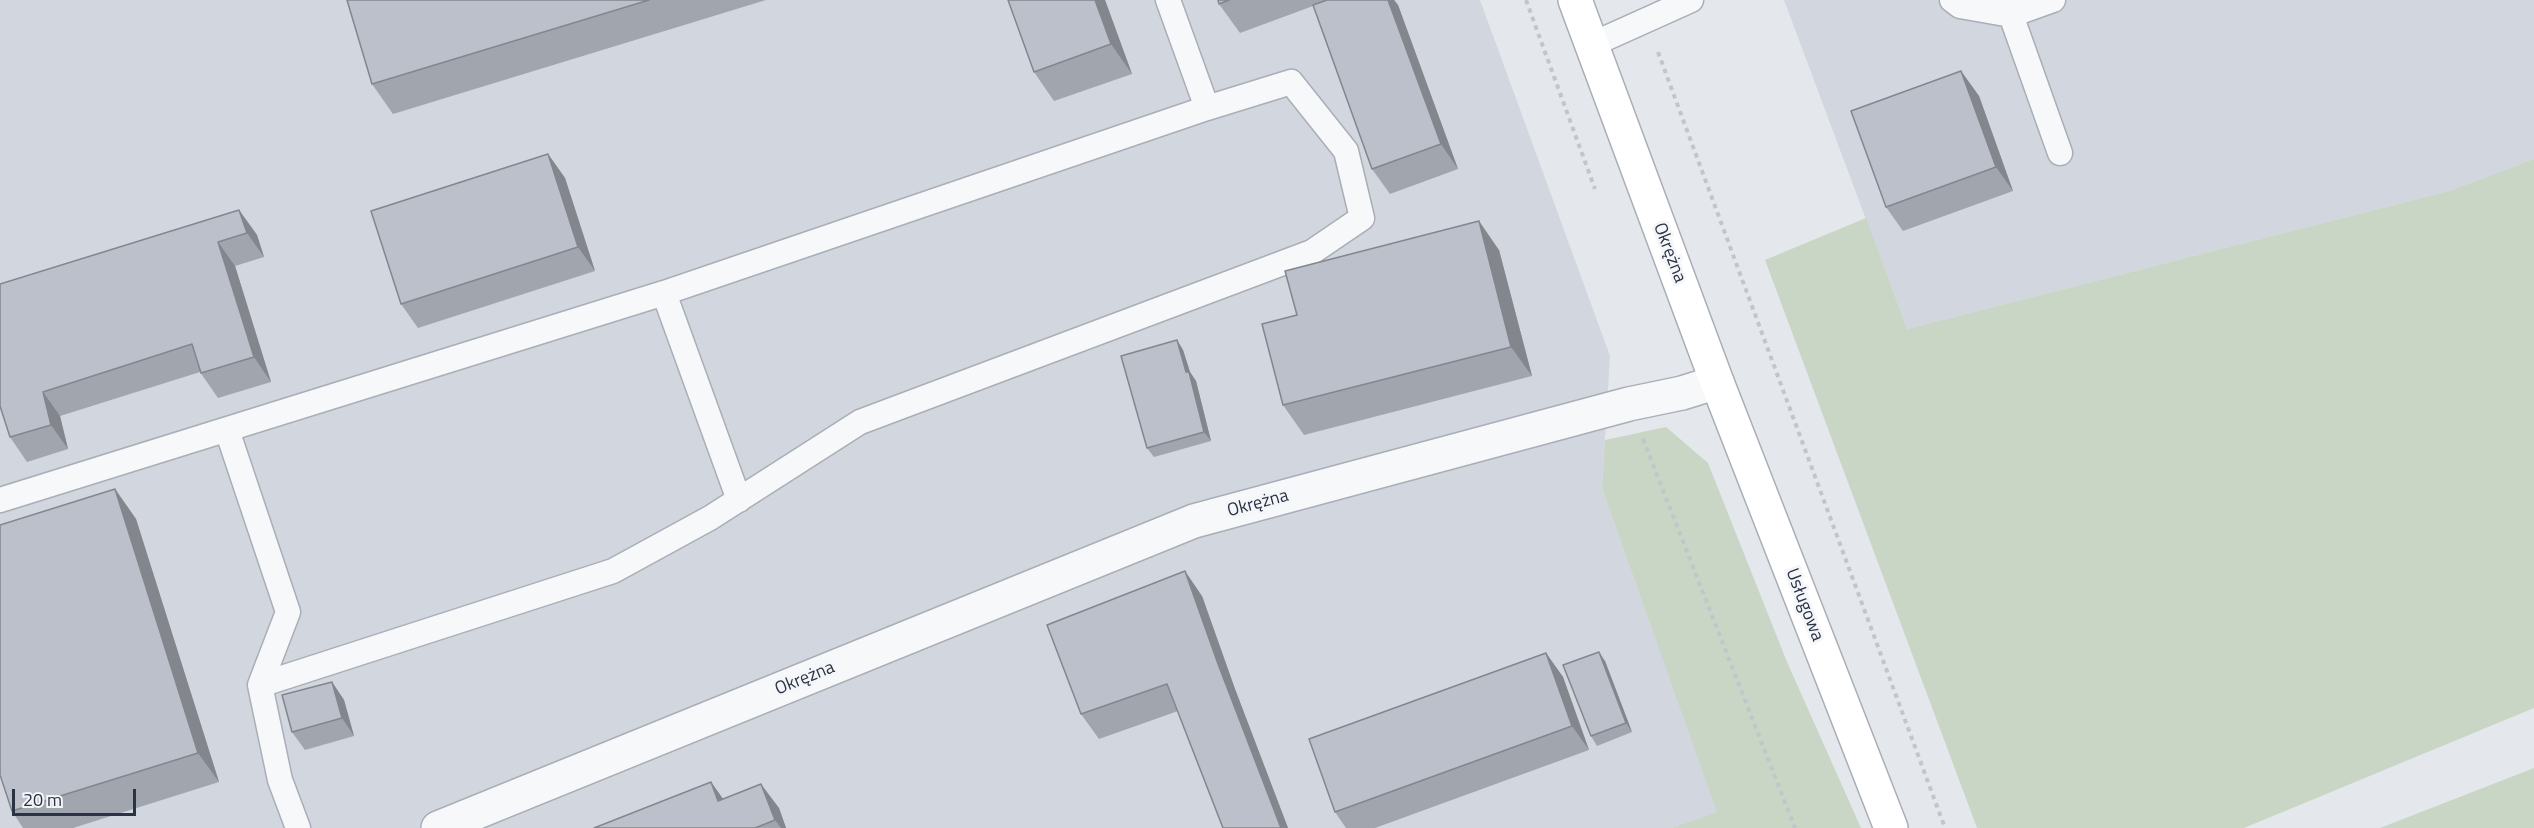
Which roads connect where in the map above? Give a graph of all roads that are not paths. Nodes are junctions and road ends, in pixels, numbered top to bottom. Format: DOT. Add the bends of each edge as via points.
graph roads {
  1 [pos="1168,0"];
  2 [pos="1575,0"];
  3 [pos="1691,0"];
  4 [pos="1952,0"];
  5 [pos="2053,0"];
  6 [pos="2009,8"];
  7 [pos="1591,45"];
  8 [pos="1207,108"];
  9 [pos="2060,153"];
  10 [pos="664,293"];
  11 [pos="1717,382"];
  12 [pos="227,430"];
  13 [pos="0,500"];
  14 [pos="739,500"];
  15 [pos="260,685"];
  16 [pos="298,828"];
  17 [pos="438,828"];
  18 [pos="1891,828"];
  1 -- 8 [label="lane"];
  2 -- 7 [label="street, Okrężna"];
  3 -- 7 [label="lane"];
  4 -- 6 [label="lane" via="1960,6"];
  5 -- 6 [label="lane"];
  6 -- 9 [label="lane"];
  7 -- 11 [label="street, Okrężna"];
  8 -- 10 [label="lane"];
  8 -- 14 [label="lane" via="1291,81 1346,151 1362,218 1312,252 860,422"];
  10 -- 12 [label="lane"];
  10 -- 14 [label="lane"];
  11 -- 17 [label="street, Okrężna" via="1194,521"];
  11 -- 18 [label="street, Usługowa"];
  12 -- 13 [label="lane"];
  12 -- 15 [label="lane" via="288,612"];
  14 -- 15 [label="lane" via="613,571"];
  15 -- 16 [label="lane" via="280,780"];
}
